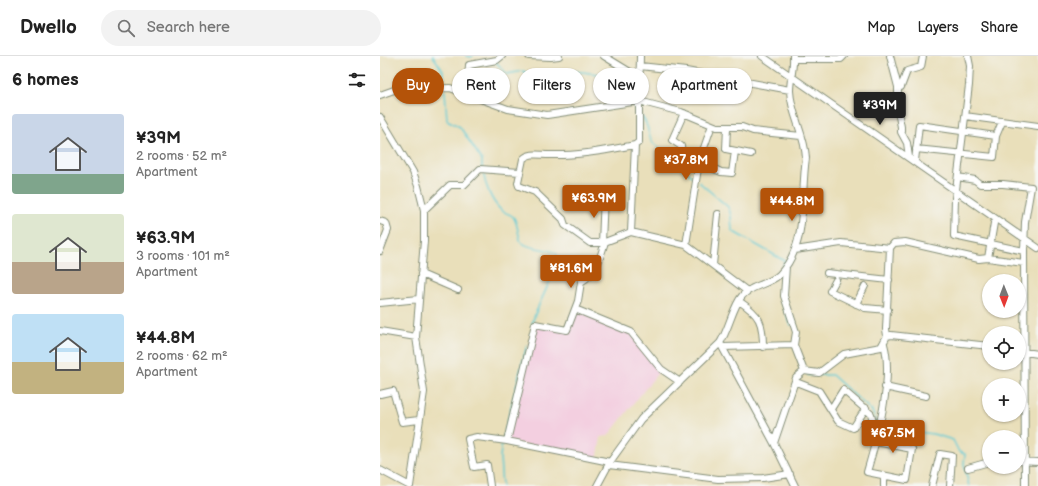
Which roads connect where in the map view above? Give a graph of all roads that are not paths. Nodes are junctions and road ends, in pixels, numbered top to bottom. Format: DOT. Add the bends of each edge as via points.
graph roads {
  1 [pos="529,56"];
  2 [pos="555,56"];
  3 [pos="604,56"];
  4 [pos="640,56"];
  5 [pos="762,56"];
  6 [pos="844,56"];
  7 [pos="890,56"];
  8 [pos="923,56"];
  9 [pos="968,56"];
  10 [pos="793,57"];
  11 [pos="497,59"];
  12 [pos="640,66"];
  13 [pos="469,68"];
  14 [pos="624,68"];
  15 [pos="793,77"];
  16 [pos="898,87"];
  17 [pos="790,90"];
  18 [pos="452,91"];
  19 [pos="380,95"];
  20 [pos="493,104"];
  21 [pos="619,104"];
  22 [pos="639,104"];
  23 [pos="649,104"];
  24 [pos="684,113"];
  25 [pos="965,116"];
  26 [pos="380,117"];
  27 [pos="1002,122"];
  28 [pos="712,125"];
  29 [pos="1038,126"];
  30 [pos="727,128"];
  31 [pos="963,131"];
  32 [pos="801,136"];
  33 [pos="996,136"];
  34 [pos="635,145"];
  35 [pos="916,149"];
  36 [pos="735,151"];
  37 [pos="751,154"];
  38 [pos="961,154"];
  39 [pos="912,159"];
  40 [pos="699,162"];
  41 [pos="520,172"];
  42 [pos="958,177"];
  43 [pos="956,191"];
  44 [pos="604,195"];
  45 [pos="424,210"];
  46 [pos="718,214"];
  47 [pos="380,221"];
  48 [pos="994,223"];
  49 [pos="631,232"];
  50 [pos="1024,239"];
  51 [pos="604,243"];
  52 [pos="990,244"];
  53 [pos="686,245"];
  54 [pos="890,248"];
  55 [pos="1038,248"];
  56 [pos="795,250"];
  57 [pos="380,251"];
  58 [pos="1024,251"];
  59 [pos="988,258"];
  60 [pos="1024,263"];
  61 [pos="713,265"];
  62 [pos="786,265"];
  63 [pos="827,273"];
  64 [pos="421,274"];
  65 [pos="836,280"];
  66 [pos="889,280"];
  67 [pos="865,286"];
  68 [pos="458,290"];
  69 [pos="747,291"];
  70 [pos="419,299"];
  71 [pos="739,301"];
  72 [pos="380,303"];
  73 [pos="856,304"];
  74 [pos="575,309"];
  75 [pos="888,310"];
  76 [pos="1023,326"];
  77 [pos="380,331"];
  78 [pos="887,336"];
  79 [pos="416,337"];
  80 [pos="884,344"];
  81 [pos="721,345"];
  82 [pos="794,345"];
  83 [pos="982,345"];
  84 [pos="763,347"];
  85 [pos="1026,352"];
  86 [pos="1038,354"];
  87 [pos="1022,370"];
  88 [pos="804,371"];
  89 [pos="680,382"];
  90 [pos="796,382"];
  91 [pos="885,387"];
  92 [pos="380,394"];
  93 [pos="926,396"];
  94 [pos="866,408"];
  95 [pos="831,409"];
  96 [pos="419,420"];
  97 [pos="879,430"];
  98 [pos="1022,430"];
  99 [pos="507,441"];
  100 [pos="876,442"];
  101 [pos="774,443"];
  102 [pos="1026,462"];
  103 [pos="1038,462"];
  104 [pos="609,463"];
  105 [pos="982,464"];
  106 [pos="968,468"];
  107 [pos="380,470"];
  108 [pos="790,474"];
  109 [pos="1024,474"];
  110 [pos="884,476"];
  111 [pos="410,486"];
  112 [pos="490,486"];
  113 [pos="597,486"];
  114 [pos="794,486"];
  115 [pos="884,486"];
  116 [pos="932,486"];
  117 [pos="950,486"];
  118 [pos="1025,486"];
  1 -- 2 [label="street"];
  3 -- 14 [label="street"];
  4 -- 12 [label="street"];
  5 -- 15 [label="street"];
  6 -- 10 [label="street" via="841,59"];
  7 -- 16 [label="street"];
  8 -- 16 [label="street" via="921,67 907,71 901,87"];
  9 -- 25 [label="street" via="970,66"];
  10 -- 15 [label="street"];
  11 -- 13 [label="street"];
  12 -- 17 [label="street" via="686,71"];
  15 -- 17 [label="street"];
  15 -- 39 [label="street"];
  16 -- 39 [label="street" via="901,132"];
  17 -- 32 [label="street"];
  18 -- 19 [label="street" via="394,90"];
  20 -- 21 [label="street" via="508,110 547,115"];
  22 -- 34 [label="street" via="639,142"];
  23 -- 24 [label="street"];
  24 -- 28 [label="street"];
  24 -- 40 [label="street" via="672,140 680,146 682,154"];
  25 -- 27 [label="street"];
  25 -- 31 [label="street"];
  26 -- 45 [label="street" via="412,172"];
  27 -- 29 [label="street"];
  27 -- 33 [label="street"];
  28 -- 30 [label="street"];
  28 -- 40 [label="street"];
  30 -- 32 [label="street"];
  30 -- 36 [label="street" via="726,149"];
  31 -- 33 [label="street"];
  31 -- 35 [label="street" via="919,125"];
  31 -- 38 [label="street"];
  32 -- 56 [label="street" via="806,158 800,232"];
  33 -- 38 [label="street" via="994,157"];
  34 -- 41 [label="street" via="607,151 564,155 530,154 523,159"];
  34 -- 49 [label="street"];
  35 -- 38 [label="street"];
  35 -- 39 [label="street"];
  36 -- 37 [label="street"];
  36 -- 40 [label="street" via="732,173 721,172"];
  38 -- 42 [label="street"];
  39 -- 43 [label="street"];
  40 -- 53 [label="street"];
  41 -- 45 [label="street" via="483,169 464,185 450,185"];
  41 -- 51 [label="street" via="519,186 535,192 579,236 590,243"];
  42 -- 43 [label="street"];
  42 -- 50 [label="street" via="975,180 980,184 1031,187"];
  43 -- 50 [label="street"];
  43 -- 52 [label="street" via="954,236"];
  44 -- 51 [label="street"];
  45 -- 64 [label="street"];
  46 -- 61 [label="street"];
  47 -- 57 [label="street" via="386,223 388,230"];
  48 -- 52 [label="street"];
  49 -- 51 [label="street"];
  49 -- 53 [label="street"];
  50 -- 55 [label="street"];
  50 -- 58 [label="street"];
  51 -- 74 [label="street" via="595,270 581,282"];
  52 -- 58 [label="street"];
  52 -- 59 [label="street"];
  53 -- 61 [label="street"];
  54 -- 56 [label="street" via="841,243"];
  54 -- 59 [label="street" via="894,244 905,242 979,259"];
  54 -- 66 [label="street"];
  56 -- 62 [label="street"];
  58 -- 60 [label="street"];
  59 -- 60 [label="street"];
  60 -- 76 [label="street"];
  61 -- 69 [label="street"];
  62 -- 69 [label="street" via="772,280"];
  62 -- 82 [label="street" via="784,296 796,332"];
  63 -- 66 [label="street"];
  64 -- 68 [label="street"];
  64 -- 70 [label="street"];
  65 -- 73 [label="street" via="830,291"];
  66 -- 75 [label="street"];
  67 -- 73 [label="street"];
  69 -- 71 [label="street"];
  70 -- 72 [label="street"];
  70 -- 79 [label="street"];
  71 -- 81 [label="street"];
  71 -- 84 [label="street" via="750,309 763,326"];
  73 -- 75 [label="street" via="865,308"];
  74 -- 89 [label="street" via="630,332 661,369"];
  74 -- 99 [label="street" via="567,330 535,324"];
  75 -- 78 [label="street"];
  77 -- 79 [label="street"];
  78 -- 80 [label="street"];
  78 -- 83 [label="street"];
  79 -- 96 [label="street" via="424,392"];
  80 -- 88 [label="street" via="881,347 844,354 819,373"];
  80 -- 91 [label="street"];
  81 -- 84 [label="street"];
  81 -- 89 [label="street"];
  81 -- 101 [label="street"];
  82 -- 84 [label="street"];
  82 -- 88 [label="street"];
  85 -- 86 [label="street"];
  87 -- 98 [label="street"];
  88 -- 90 [label="street" via="799,374"];
  89 -- 104 [label="street" via="641,419"];
  90 -- 95 [label="street" via="819,391"];
  90 -- 101 [label="street"];
  91 -- 93 [label="street"];
  91 -- 97 [label="street"];
  92 -- 96 [label="street" via="393,391 402,422"];
  94 -- 95 [label="street" via="843,390"];
  94 -- 95 [label="street" via="853,428 838,421"];
  94 -- 97 [label="street" via="871,414 875,428"];
  96 -- 111 [label="street"];
  97 -- 100 [label="street"];
  99 -- 104 [label="street"];
  99 -- 112 [label="street" via="477,436 468,439 474,467 487,466"];
  100 -- 110 [label="street" via="867,472"];
  100 -- 110 [label="street" via="912,448 907,480"];
  101 -- 108 [label="street"];
  102 -- 103 [label="street"];
  104 -- 108 [label="street" via="718,479 763,478"];
  104 -- 113 [label="street"];
  105 -- 106 [label="street"];
  107 -- 111 [label="street"];
  108 -- 114 [label="street"];
  109 -- 118 [label="street"];
  110 -- 115 [label="street"];
  116 -- 117 [label="street" via="940,454 952,456"];
}
